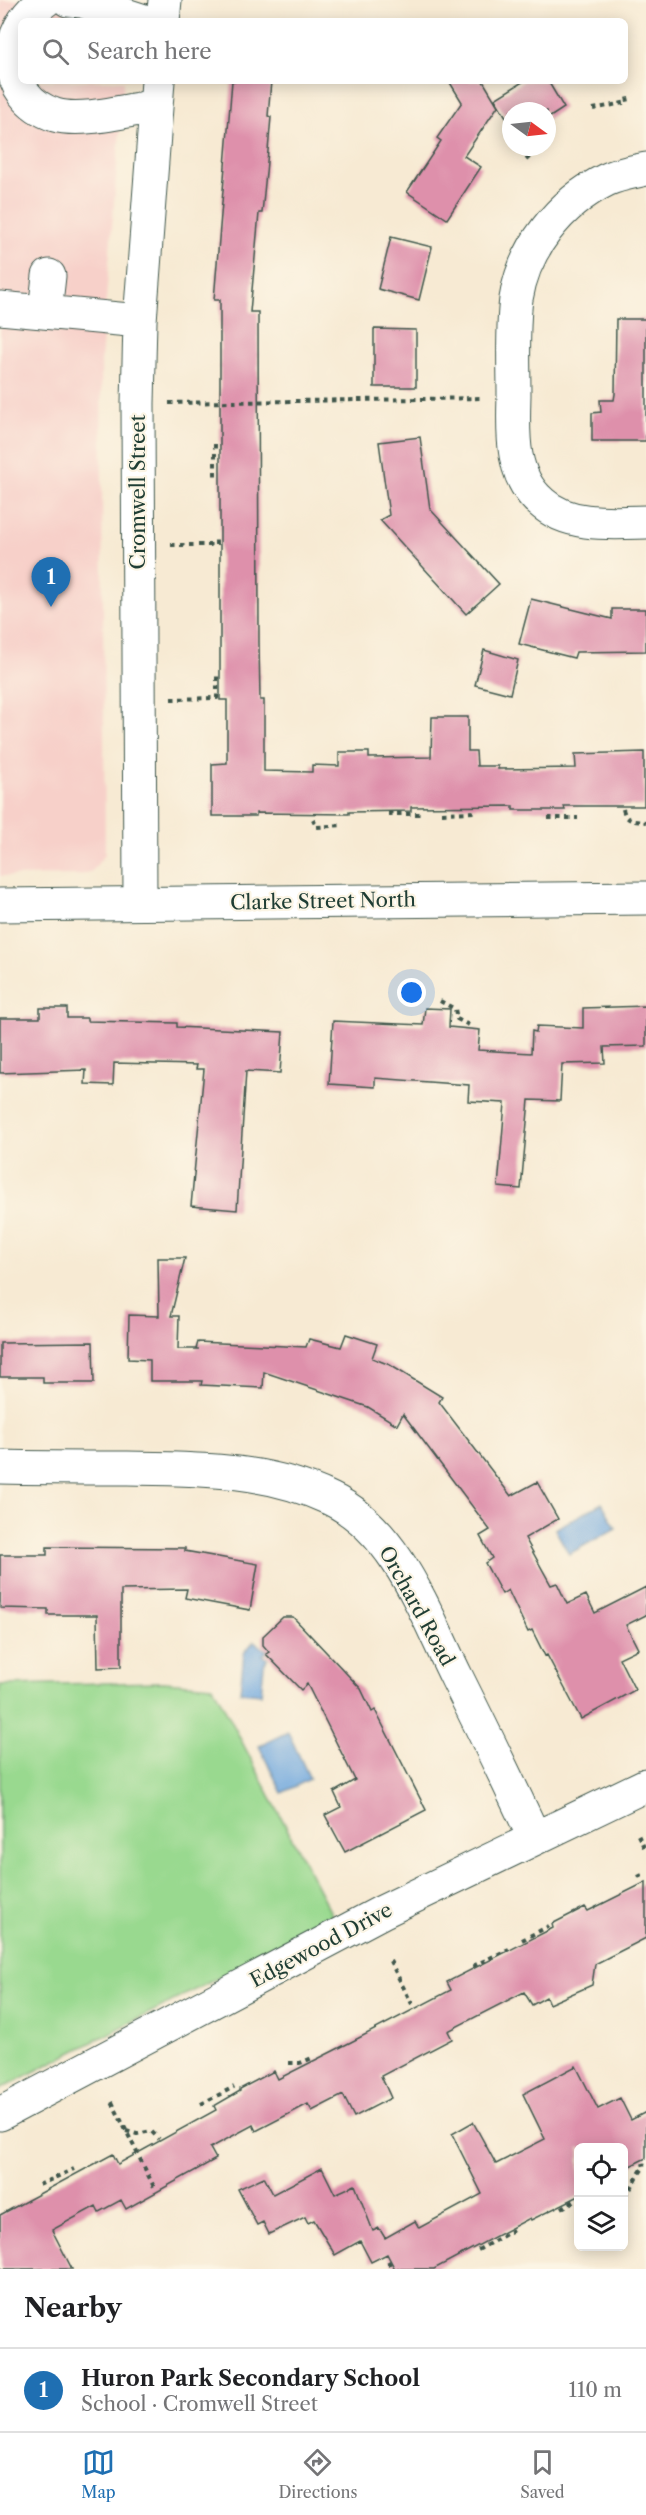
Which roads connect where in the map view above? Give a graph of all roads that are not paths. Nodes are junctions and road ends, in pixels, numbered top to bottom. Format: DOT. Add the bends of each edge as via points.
graph roads {
  1 [pos="46,0"];
  2 [pos="68,0"];
  3 [pos="165,0"];
  4 [pos="21,18"];
  5 [pos="135,18"];
  6 [pos="163,18"];
  7 [pos="18,22"];
  8 [pos="157,94"];
  9 [pos="646,169"];
  10 [pos="49,276"];
  11 [pos="0,308"];
  12 [pos="45,312"];
  13 [pos="140,321"];
  14 [pos="646,522"];
  15 [pos="646,898"];
  16 [pos="140,903"];
  17 [pos="0,904"];
  18 [pos="0,1467"];
  19 [pos="646,1785"];
  20 [pos="534,1837"];
  21 [pos="0,2114"];
  1 -- 4 [label="street" via="27,10"];
  2 -- 5 [label="street"];
  3 -- 6 [label="street"];
  7 -- 8 [label="street" via="7,44 9,79 38,109 57,116 82,117"];
  8 -- 13 [label="street, Cromwell Street"];
  9 -- 14 [label="street" via="608,179 576,200 537,243 524,266 516,299 512,441 529,488 541,503 578,520"];
  10 -- 12 [label="street"];
  11 -- 12 [label="street"];
  12 -- 13 [label="street"];
  13 -- 16 [label="street, Cromwell Street"];
  15 -- 16 [label="street, Clarke Street North"];
  16 -- 17 [label="street, Clarke Street North"];
  18 -- 20 [label="street, Orchard Road" via="233,1471 304,1489 352,1512 371,1529 403,1571"];
  19 -- 20 [label="street, Edgewood Drive"];
  20 -- 21 [label="street, Edgewood Drive" via="382,1912"];
}
